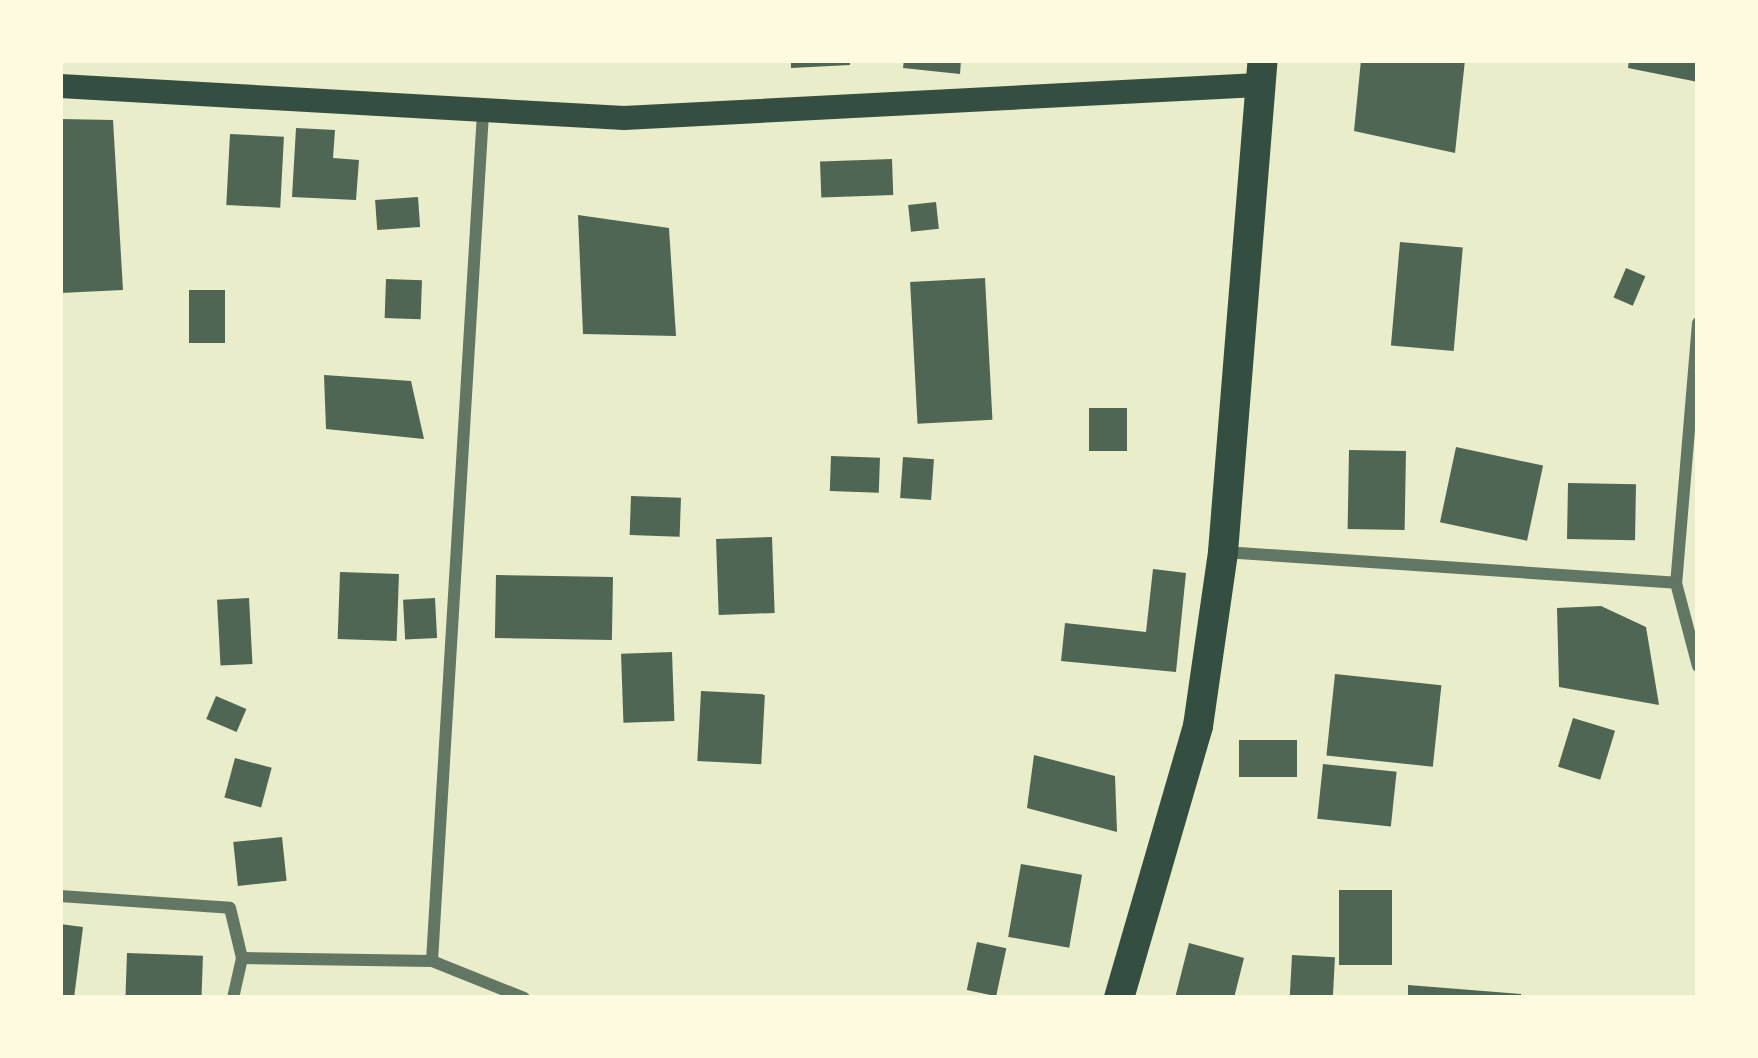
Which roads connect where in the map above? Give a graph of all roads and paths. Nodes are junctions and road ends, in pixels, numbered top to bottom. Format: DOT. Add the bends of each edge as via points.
graph roads {
  1 [pos="1260,72"];
  2 [pos="60,86"];
  3 [pos="483,112"];
  4 [pos="1698,322"];
  5 [pos="1223,552"];
  6 [pos="1676,583"];
  7 [pos="1698,666"];
  8 [pos="60,896"];
  9 [pos="242,958"];
  10 [pos="432,961"];
  11 [pos="232,998"];
  12 [pos="524,998"];
  13 [pos="1119,998"];
  1 -- 3 [label="main road" via="624,118"];
  1 -- 5 [label="main road"];
  2 -- 3 [label="main road"];
  3 -- 10 [label="street"];
  4 -- 6 [label="street"];
  5 -- 6 [label="street"];
  5 -- 13 [label="main road" via="1198,726"];
  6 -- 7 [label="street"];
  8 -- 9 [label="street" via="230,908"];
  9 -- 10 [label="street"];
  9 -- 11 [label="street"];
  10 -- 12 [label="street"];
}
